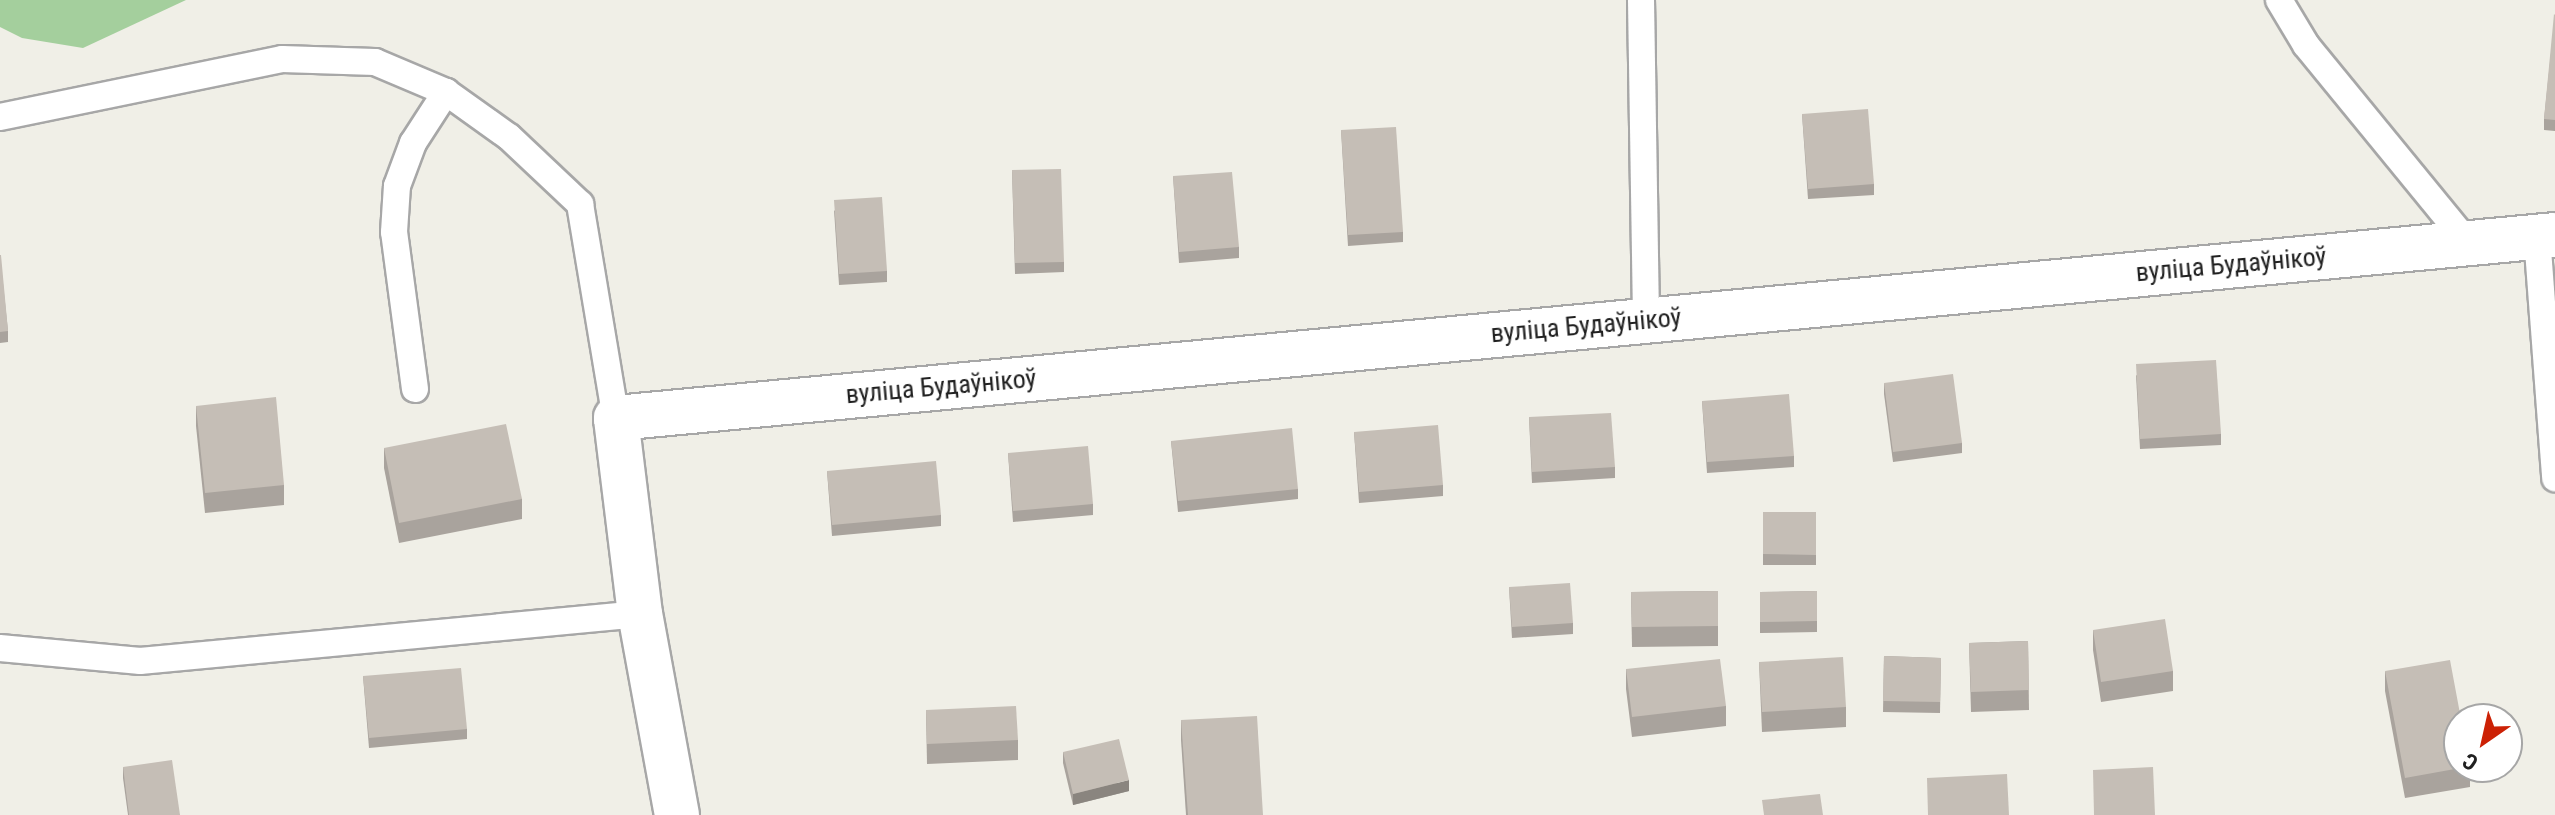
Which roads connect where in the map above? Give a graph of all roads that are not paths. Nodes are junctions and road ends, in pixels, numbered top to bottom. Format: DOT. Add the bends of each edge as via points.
graph roads {
  1 [pos="1641,0"];
  2 [pos="2279,0"];
  3 [pos="446,92"];
  4 [pos="0,117"];
  5 [pos="2546,236"];
  6 [pos="2468,243"];
  7 [pos="1646,321"];
  8 [pos="415,389"];
  9 [pos="616,418"];
  10 [pos="2555,478"];
  11 [pos="640,614"];
  12 [pos="0,648"];
  13 [pos="677,815"];
  1 -- 7 [label="lane"];
  2 -- 6 [label="lane" via="2306,45"];
  3 -- 4 [label="lane" via="375,62 282,59"];
  3 -- 8 [label="lane" via="413,143 397,186 394,232"];
  3 -- 9 [label="lane" via="509,137 580,204"];
  5 -- 6 [label="street, вуліца Будаўнікоў"];
  5 -- 10 [label="lane"];
  6 -- 7 [label="street, вуліца Будаўнікоў"];
  7 -- 9 [label="street, вуліца Будаўнікоў"];
  9 -- 11 [label="street"];
  11 -- 12 [label="lane" via="140,661"];
  11 -- 13 [label="street"];
}
